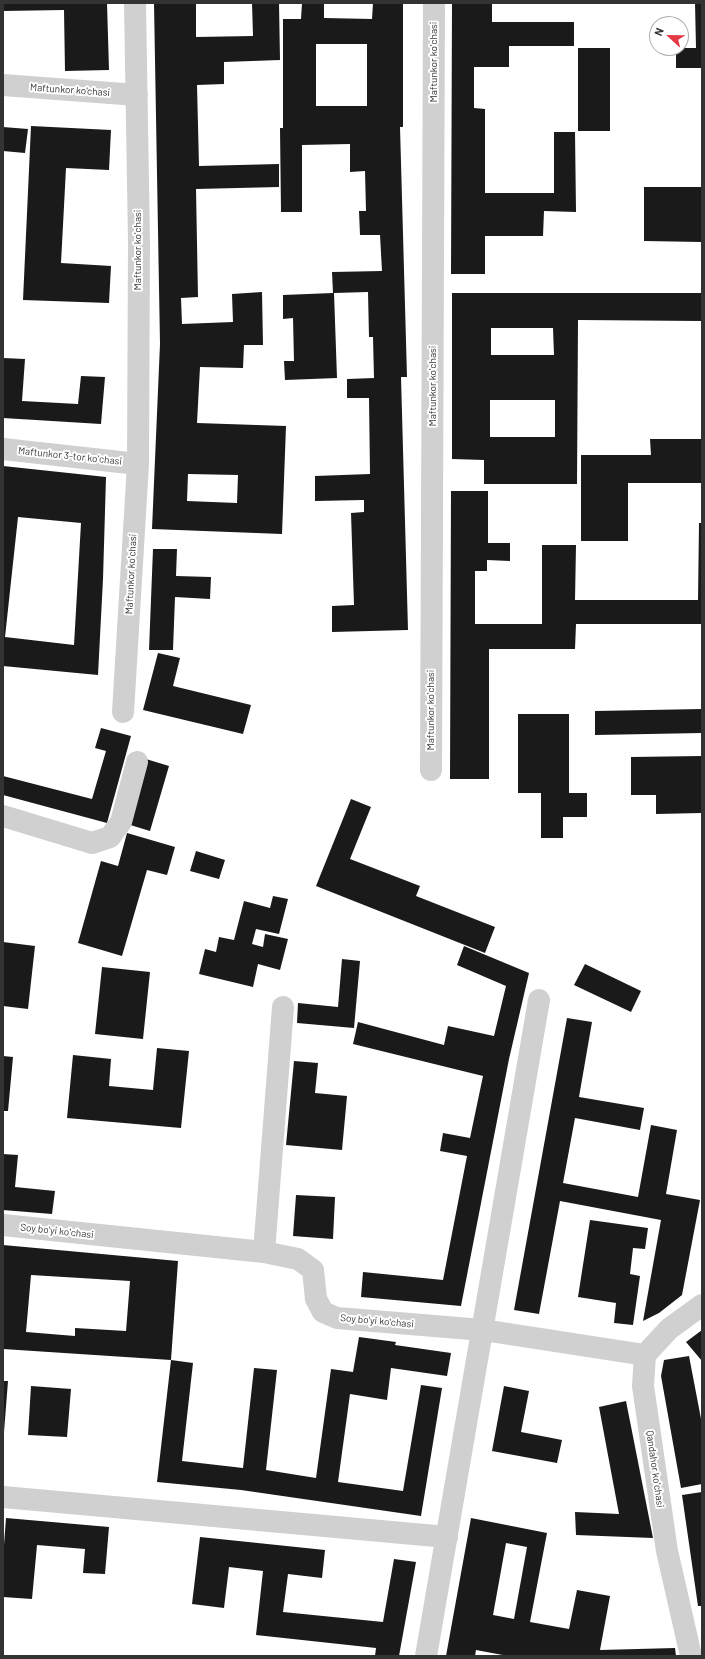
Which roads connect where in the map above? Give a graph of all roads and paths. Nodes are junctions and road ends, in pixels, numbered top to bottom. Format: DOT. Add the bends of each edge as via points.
graph roads {
  1 [pos="135,3"];
  2 [pos="434,3"];
  3 [pos="3,85"];
  4 [pos="137,95"];
  5 [pos="3,449"];
  6 [pos="138,464"];
  7 [pos="122,712"];
  8 [pos="137,762"];
  9 [pos="431,770"];
  10 [pos="3,816"];
  11 [pos="539,1000"];
  12 [pos="283,1007"];
  13 [pos="3,1225"];
  14 [pos="264,1252"];
  15 [pos="702,1305"];
  16 [pos="483,1330"];
  17 [pos="645,1355"];
  18 [pos="3,1497"];
  19 [pos="447,1538"];
  20 [pos="426,1656"];
  21 [pos="691,1656"];
  1 -- 4 [label="street, Maftunkor koʻchasi"];
  2 -- 9 [label="street, Maftunkor koʻchasi"];
  3 -- 4 [label="street, Maftunkor ko'chasi"];
  4 -- 6 [label="street, Maftunkor koʻchasi"];
  5 -- 6 [label="street, Maftunkor 3-tor koʼchasi"];
  6 -- 7 [label="street, Maftunkor koʻchasi"];
  8 -- 10 [label="street" via="121,822 110,837 92,842"];
  11 -- 16 [label="street"];
  12 -- 14 [label="street"];
  13 -- 14 [label="street, Soy boʻyi koʻchasi"];
  14 -- 16 [label="street, Soy boʻyi koʻchasi" via="298,1259 314,1270 316,1298 323,1312 337,1318"];
  15 -- 17 [label="street" via="669,1330"];
  16 -- 17 [label="street, Soy boʻyi koʻchasi"];
  16 -- 19 [label="street"];
  17 -- 21 [label="street, Qandahor koʻchasi" via="643,1386 668,1551"];
  18 -- 19 [label="street"];
  19 -- 20 [label="street"];
}
